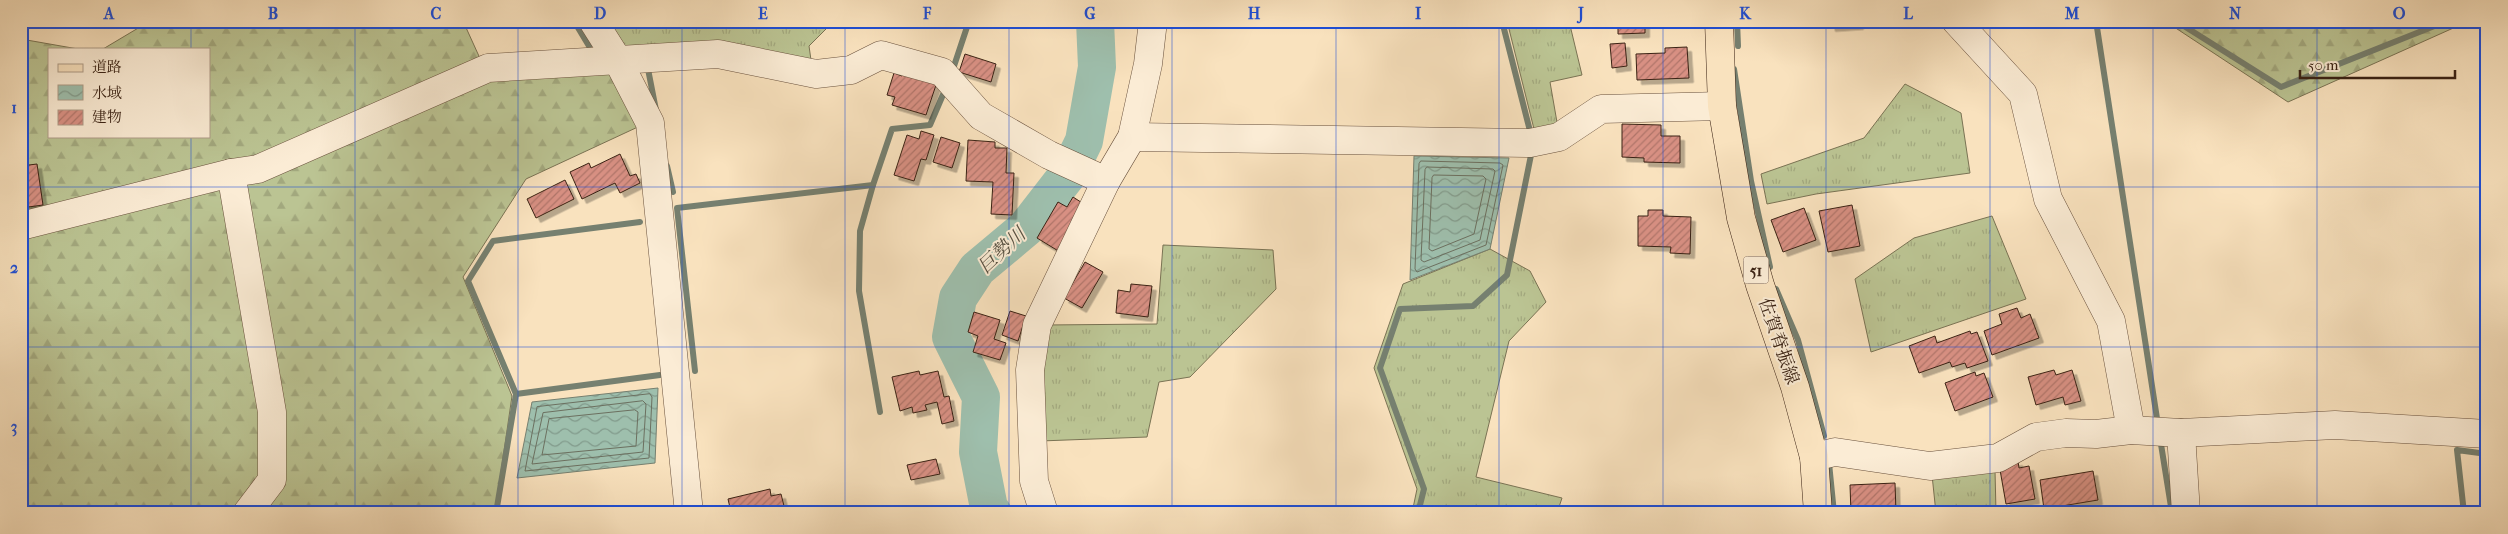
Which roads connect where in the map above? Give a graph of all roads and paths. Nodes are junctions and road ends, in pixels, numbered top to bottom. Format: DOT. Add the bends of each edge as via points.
graph roads {
  1 [pos="594,21"];
  2 [pos="1153,21"];
  3 [pos="1719,21"];
  4 [pos="1956,21"];
  5 [pos="617,59"];
  6 [pos="1722,106"];
  7 [pos="1132,137"];
  8 [pos="231,173"];
  9 [pos="1100,178"];
  10 [pos="21,226"];
  11 [pos="2158,432"];
  12 [pos="2487,434"];
  13 [pos="1814,457"];
  14 [pos="247,513"];
  15 [pos="688,513"];
  16 [pos="1044,513"];
  17 [pos="1818,513"];
  18 [pos="2186,513"];
  1 -- 5 [label="street"];
  2 -- 7 [label="street" via="1148,64"];
  3 -- 6 [label="main road, 佐賀脊振線 / 51"];
  4 -- 11 [label="street" via="2023,94 2048,199 2111,321"];
  5 -- 8 [label="street" via="488,68 258,169"];
  5 -- 9 [label="street" via="718,54 816,74 850,70 882,55 942,72 981,116 1049,155"];
  5 -- 15 [label="street" via="650,123"];
  6 -- 7 [label="street" via="1601,109 1559,137 1530,143"];
  6 -- 13 [label="main road, 佐賀脊振線 / 51" via="1742,218"];
  7 -- 9 [label="street"];
  8 -- 10 [label="street"];
  8 -- 14 [label="street" via="272,412 272,480"];
  9 -- 16 [label="street" via="1037,325 1030,370 1034,481"];
  11 -- 12 [label="street" via="2335,425"];
  11 -- 13 [label="street" via="2066,433 2036,437 1998,458 1930,466 1836,452"];
  11 -- 18 [label="street"];
  13 -- 17 [label="main road, 佐賀脊振線 / 51"];
}
